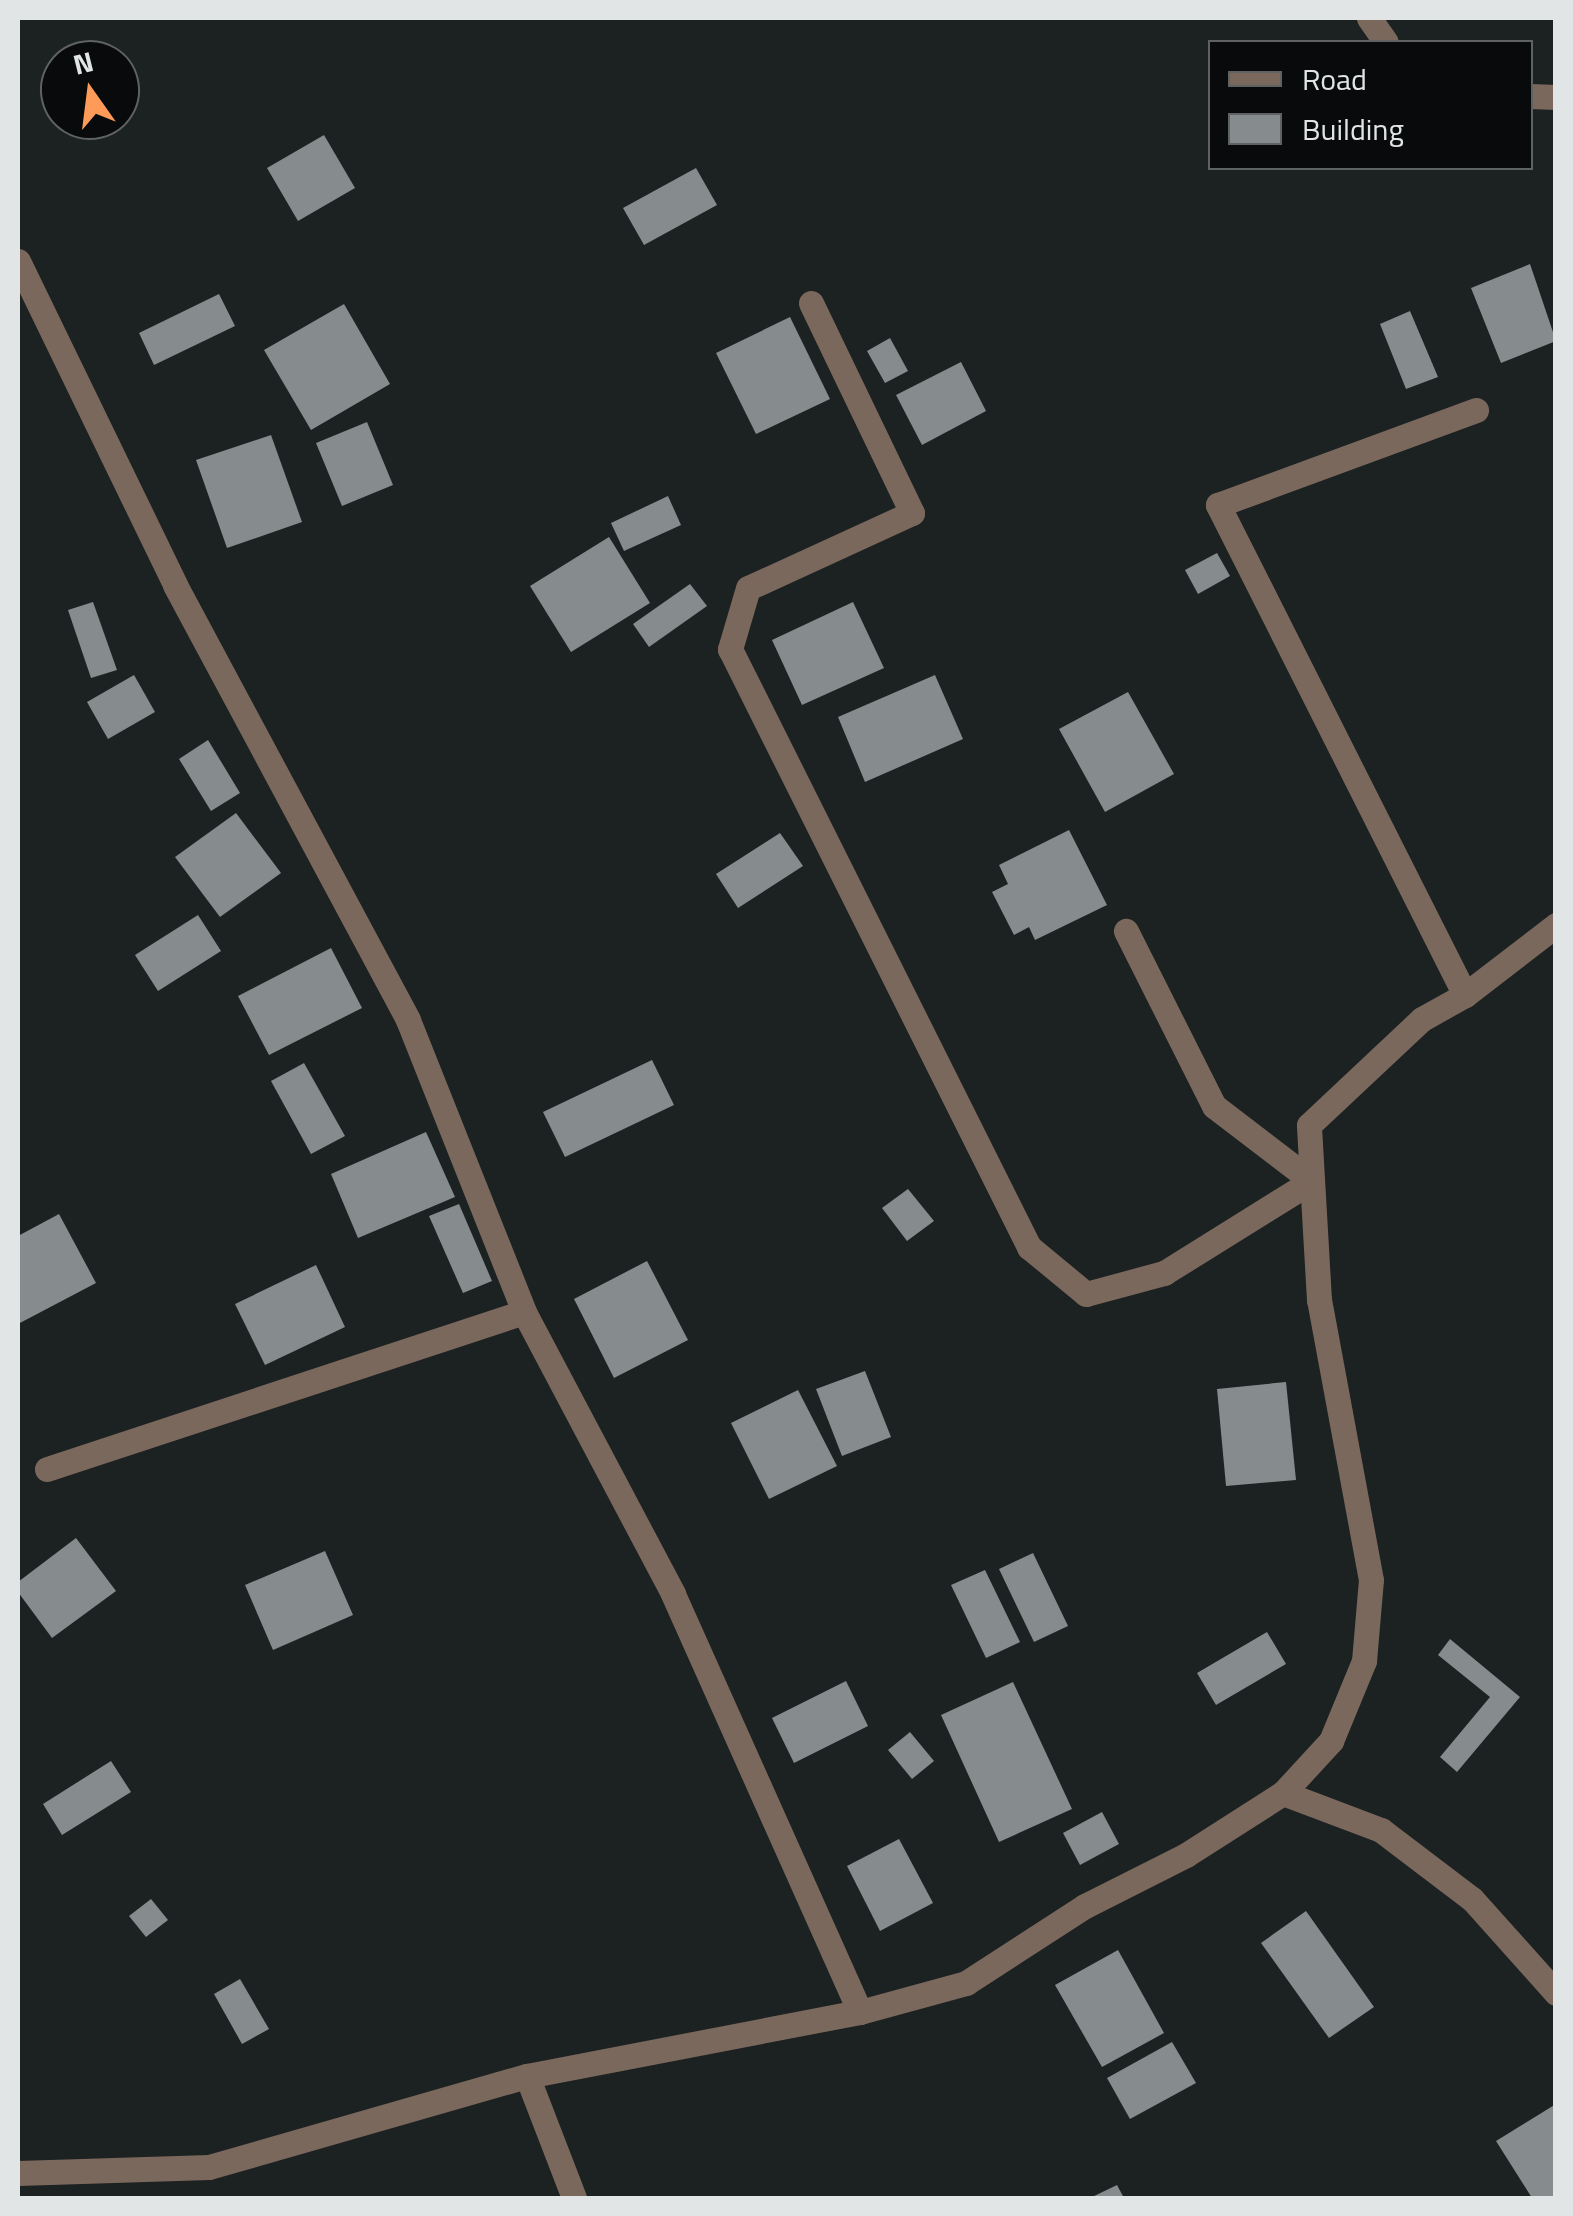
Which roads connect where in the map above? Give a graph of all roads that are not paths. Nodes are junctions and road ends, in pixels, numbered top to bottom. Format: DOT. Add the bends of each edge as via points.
graph roads {
  1 [pos="1369,18"];
  2 [pos="1385,40"];
  3 [pos="18,262"];
  4 [pos="811,302"];
  5 [pos="1476,410"];
  6 [pos="1556,926"];
  7 [pos="1126,931"];
  8 [pos="1465,995"];
  9 [pos="1312,1181"];
  10 [pos="524,1312"];
  11 [pos="47,1469"];
  12 [pos="1283,1794"];
  13 [pos="1556,1993"];
  14 [pos="860,2012"];
  15 [pos="527,2076"];
  16 [pos="18,2173"];
  17 [pos="574,2198"];
  1 -- 2 [label="street"];
  3 -- 10 [label="street" via="175,584 408,1020"];
  4 -- 9 [label="street" via="912,512 748,588 730,649 1029,1247 1086,1294 1164,1273"];
  5 -- 8 [label="street" via="1218,505"];
  6 -- 8 [label="street"];
  7 -- 9 [label="street" via="1214,1106"];
  8 -- 9 [label="street" via="1422,1019 1309,1124"];
  9 -- 12 [label="street" via="1319,1300 1371,1580 1364,1662 1331,1741"];
  10 -- 11 [label="street"];
  10 -- 14 [label="street" via="674,1594"];
  12 -- 13 [label="street" via="1381,1830 1472,1899"];
  12 -- 14 [label="street" via="1186,1855 1085,1906 966,1983"];
  14 -- 15 [label="street"];
  15 -- 16 [label="street" via="209,2167"];
  15 -- 17 [label="street"];
}
